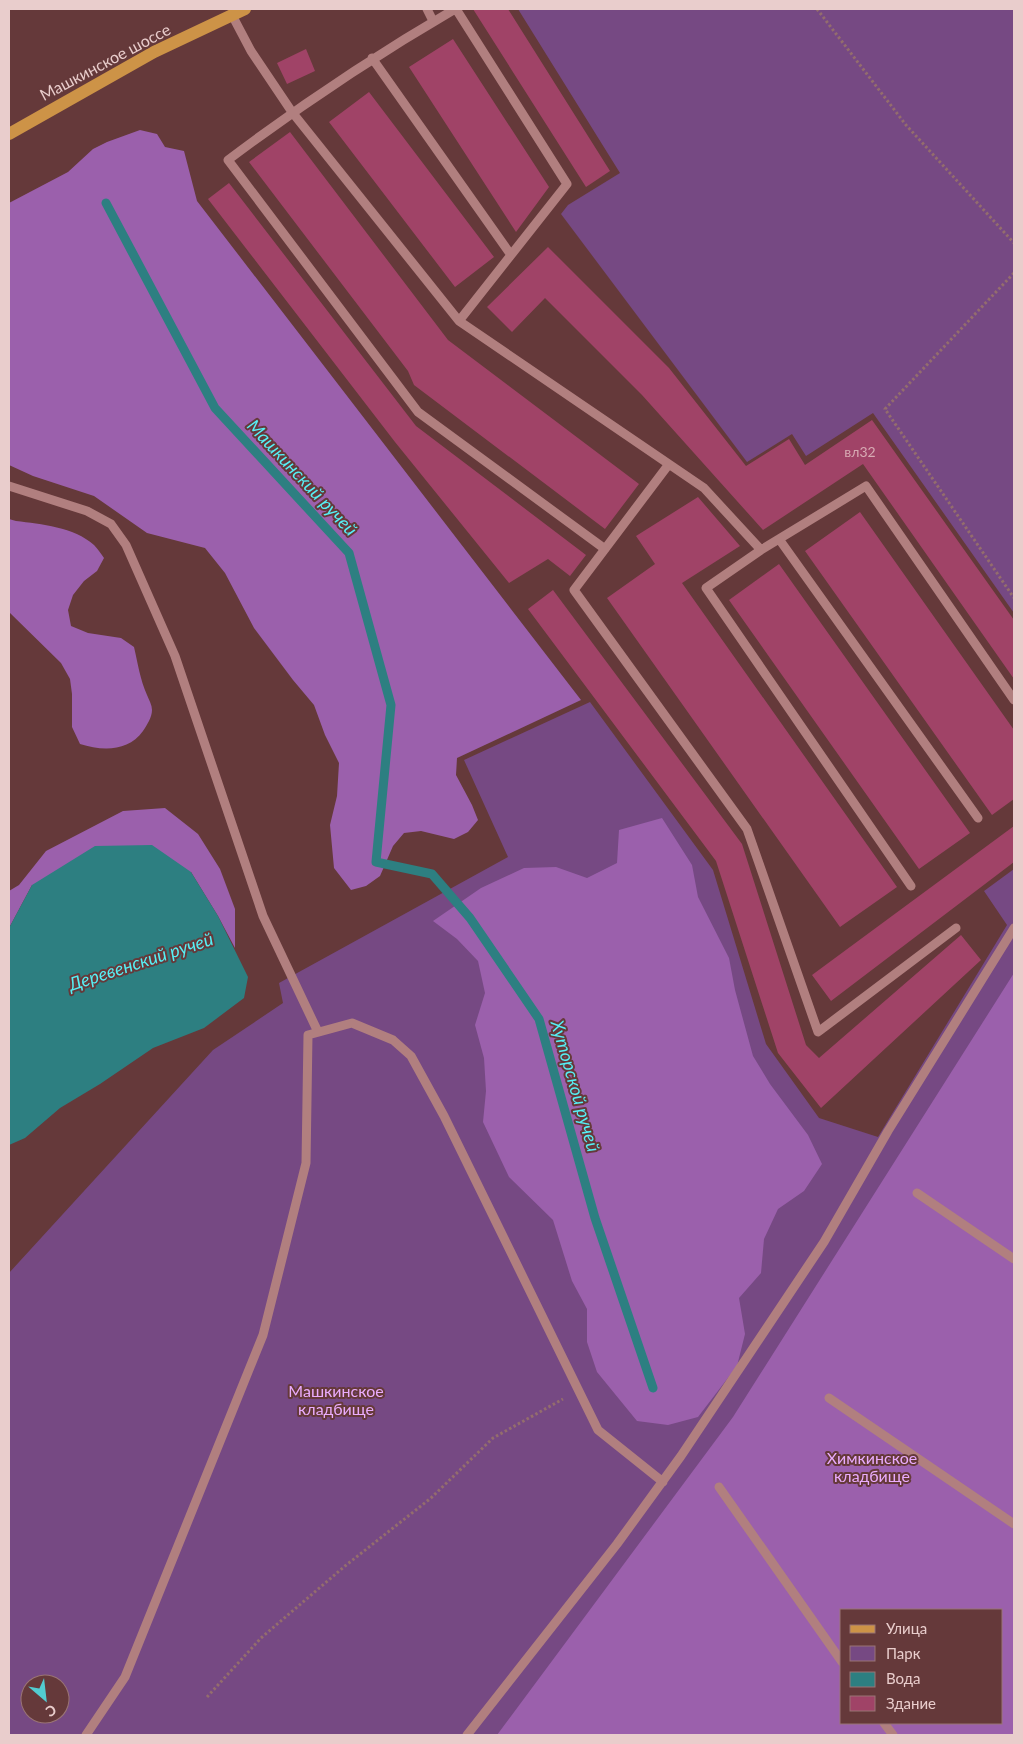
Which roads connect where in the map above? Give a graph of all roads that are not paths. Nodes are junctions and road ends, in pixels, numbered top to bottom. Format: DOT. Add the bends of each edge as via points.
graph roads {
  1 [pos="245,9"];
  2 [pos="427,9"];
  3 [pos="455,9"];
  4 [pos="232,15"];
  5 [pos="433,21"];
  6 [pos="372,58"];
  7 [pos="292,112"];
  8 [pos="9,134"];
  9 [pos="511,255"];
  10 [pos="459,321"];
  11 [pos="669,464"];
  12 [pos="9,486"];
  13 [pos="779,539"];
  14 [pos="605,549"];
  15 [pos="761,550"];
  16 [pos="1014,700"];
  17 [pos="978,818"];
  18 [pos="911,886"];
  19 [pos="956,928"];
  20 [pos="1014,928"];
  21 [pos="318,1032"];
  22 [pos="917,1193"];
  23 [pos="1014,1259"];
  24 [pos="829,1398"];
  25 [pos="663,1482"];
  26 [pos="719,1487"];
  27 [pos="1014,1524"];
  28 [pos="840,1659"];
  29 [pos="885,1724"];
  30 [pos="86,1735"];
  31 [pos="467,1735"];
  32 [pos="893,1735"];
  1 -- 4 [label="main road, Машкинское шоссе"];
  2 -- 5 [label="lane"];
  3 -- 5 [label="lane"];
  3 -- 9 [label="lane" via="566,184"];
  4 -- 7 [label="lane" via="251,51"];
  4 -- 8 [label="main road, Машкинское шоссе" via="154,52"];
  5 -- 6 [label="lane"];
  6 -- 7 [label="lane"];
  6 -- 9 [label="lane"];
  7 -- 10 [label="lane"];
  7 -- 14 [label="lane" via="228,160 418,412"];
  9 -- 10 [label="lane"];
  10 -- 11 [label="lane"];
  11 -- 14 [label="lane"];
  11 -- 15 [label="lane" via="704,488"];
  12 -- 21 [label="lane" via="87,511 111,524 126,545 175,656 264,916"];
  13 -- 15 [label="lane"];
  13 -- 16 [label="lane" via="866,486"];
  13 -- 17 [label="lane"];
  14 -- 19 [label="lane" via="574,590 747,829 818,1032"];
  15 -- 18 [label="lane" via="706,588"];
  20 -- 25 [label="lane" via="888,1131 824,1242"];
  21 -- 25 [label="lane" via="352,1023 393,1040 411,1056 444,1116 598,1430"];
  21 -- 30 [label="lane" via="308,1035 306,1163 263,1335 125,1677"];
  22 -- 23 [label="lane"];
  24 -- 27 [label="lane"];
  25 -- 31 [label="lane"];
  26 -- 28 [label="lane"];
  29 -- 32 [label="lane"];
}
